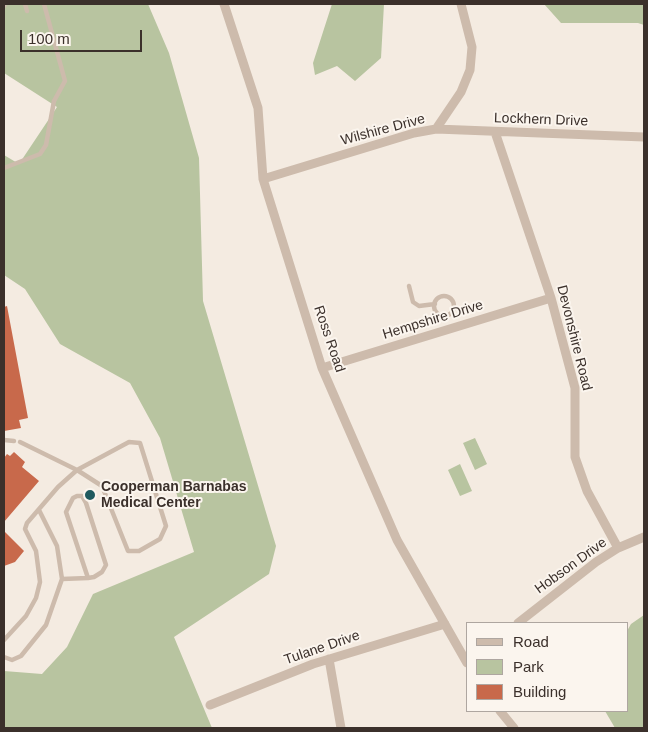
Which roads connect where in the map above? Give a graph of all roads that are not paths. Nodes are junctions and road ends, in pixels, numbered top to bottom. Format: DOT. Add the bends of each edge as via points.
graph roads {
  1 [pos="25,4"];
  2 [pos="44,4"];
  3 [pos="224,4"];
  4 [pos="461,4"];
  5 [pos="27,11"];
  6 [pos="436,129"];
  7 [pos="495,132"];
  8 [pos="644,137"];
  9 [pos="4,168"];
  10 [pos="263,179"];
  11 [pos="409,286"];
  12 [pos="551,298"];
  13 [pos="435,304"];
  14 [pos="449,316"];
  15 [pos="452,328"];
  16 [pos="322,368"];
  17 [pos="4,440"];
  18 [pos="14,441"];
  19 [pos="20,442"];
  20 [pos="77,470"];
  21 [pos="39,510"];
  22 [pos="644,537"];
  23 [pos="618,548"];
  24 [pos="88,578"];
  25 [pos="62,579"];
  26 [pos="519,622"];
  27 [pos="445,624"];
  28 [pos="4,640"];
  29 [pos="4,657"];
  30 [pos="329,659"];
  31 [pos="466,660"];
  32 [pos="210,706"];
  33 [pos="501,712"];
  34 [pos="341,728"];
  35 [pos="514,728"];
  1 -- 5 [label="lane"];
  2 -- 9 [label="lane" via="65,81 54,101 46,145 40,154"];
  3 -- 10 [label="street, Ross Road" via="258,108"];
  4 -- 6 [label="street, Wilshire Drive" via="472,48 470,70 461,92"];
  6 -- 7 [label="street, Lockhern Drive"];
  6 -- 10 [label="street, Wilshire Drive"];
  7 -- 8 [label="street, Lockhern Drive"];
  7 -- 12 [label="street, Devonshire Road"];
  10 -- 16 [label="street, Ross Road"];
  11 -- 13 [label="lane" via="413,302 420,306"];
  12 -- 15 [label="street, Hempshire Drive"];
  12 -- 23 [label="street, Devonshire Road" via="575,388 575,457 587,491"];
  13 -- 14 [label="lane" via="439,315"];
  13 -- 14 [label="lane" via="440,297 450,298 454,306"];
  14 -- 15 [label="lane"];
  15 -- 16 [label="street, Hempshire Drive"];
  16 -- 27 [label="street, Ross Road" via="397,540"];
  17 -- 18 [label="lane"];
  19 -- 20 [label="lane"];
  20 -- 20 [label="lane" via="129,442 140,443 166,526 160,538 139,551 128,551 102,486"];
  20 -- 21 [label="lane"];
  21 -- 25 [label="lane" via="58,546"];
  21 -- 28 [label="lane" via="25,529 36,551 40,582 36,598 26,616"];
  22 -- 23 [label="street, Hobson Drive"];
  23 -- 26 [label="street, Hobson Drive"];
  24 -- 24 [label="lane" via="102,572 106,565 86,503 82,496 77,496 66,512"];
  24 -- 25 [label="lane"];
  25 -- 29 [label="lane" via="46,625 21,656 12,660"];
  27 -- 30 [label="street, Tulane Drive"];
  27 -- 31 [label="street, Ross Road"];
  30 -- 32 [label="street, Tulane Drive"];
  30 -- 34 [label="street"];
  33 -- 35 [label="street"];
}
